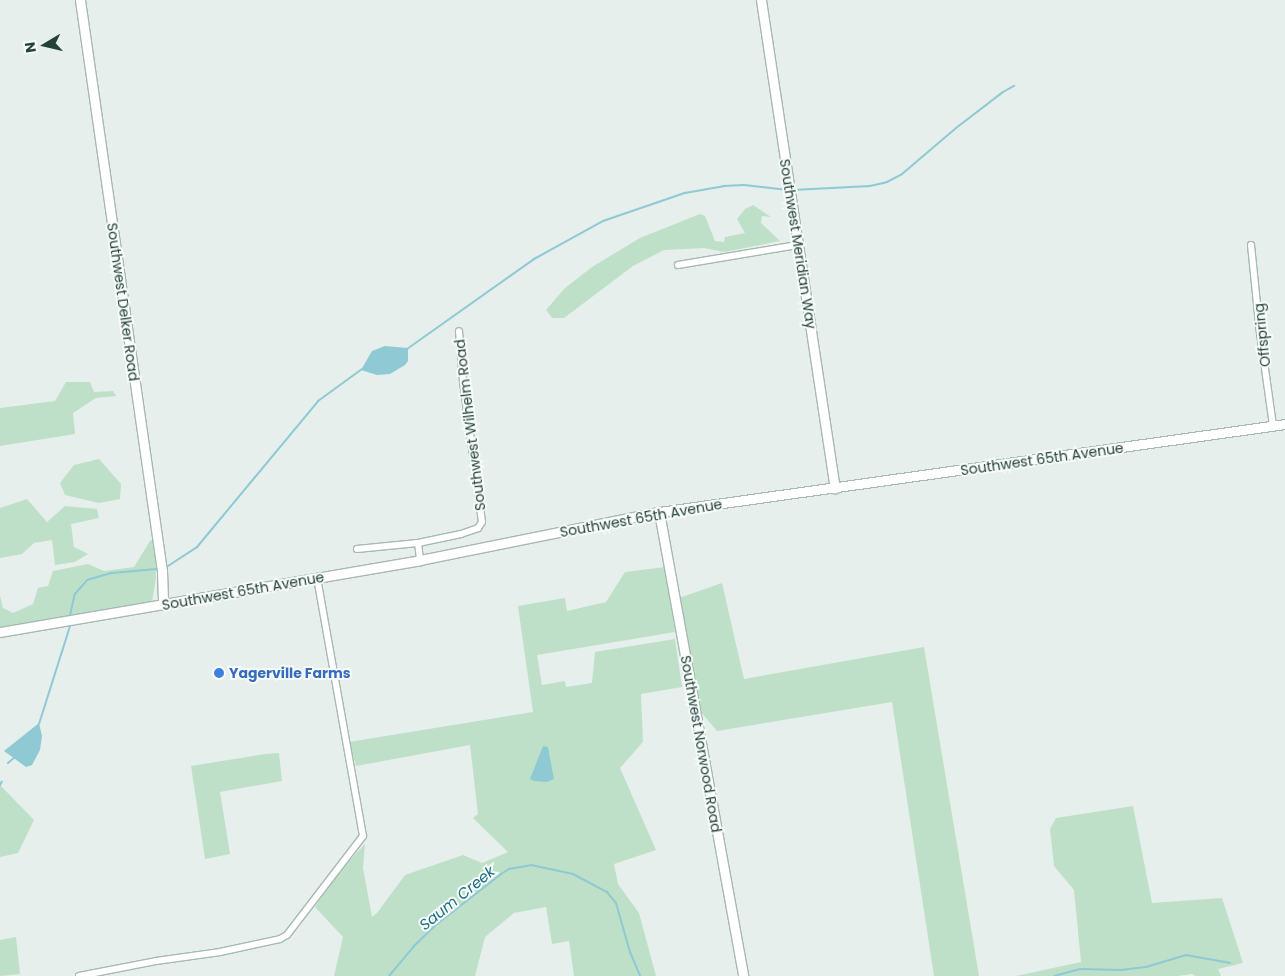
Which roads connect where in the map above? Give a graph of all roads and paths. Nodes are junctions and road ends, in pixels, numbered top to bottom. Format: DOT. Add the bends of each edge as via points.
graph roads {
  1 [pos="80,0"];
  2 [pos="761,0"];
  3 [pos="797,245"];
  4 [pos="1251,245"];
  5 [pos="678,265"];
  6 [pos="459,331"];
  7 [pos="1285,424"];
  8 [pos="1273,426"];
  9 [pos="835,488"];
  10 [pos="659,512"];
  11 [pos="418,542"];
  12 [pos="357,549"];
  13 [pos="420,560"];
  14 [pos="317,578"];
  15 [pos="163,605"];
  16 [pos="0,632"];
  17 [pos="80,976"];
  18 [pos="743,976"];
  1 -- 15 [label="street, Southwest Delker Road" via="161,561"];
  2 -- 3 [label="street, Southwest Meridian Way"];
  3 -- 5 [label="street"];
  3 -- 9 [label="street, Southwest Meridian Way"];
  4 -- 8 [label="street, Offspring"];
  6 -- 11 [label="street, Southwest Wilhelm Road" via="482,522 472,531"];
  7 -- 8 [label="street, Southwest 65th Avenue"];
  8 -- 9 [label="street, Southwest 65th Avenue"];
  9 -- 10 [label="street, Southwest 65th Avenue"];
  10 -- 13 [label="street, Southwest 65th Avenue"];
  10 -- 18 [label="street, Southwest Norwood Road"];
  11 -- 12 [label="street"];
  11 -- 13 [label="street"];
  13 -- 14 [label="street, Southwest 65th Avenue"];
  14 -- 15 [label="street, Southwest 65th Avenue"];
  14 -- 17 [label="street" via="363,836 287,935 280,939"];
  15 -- 16 [label="street, Southwest 65th Avenue"];
}
